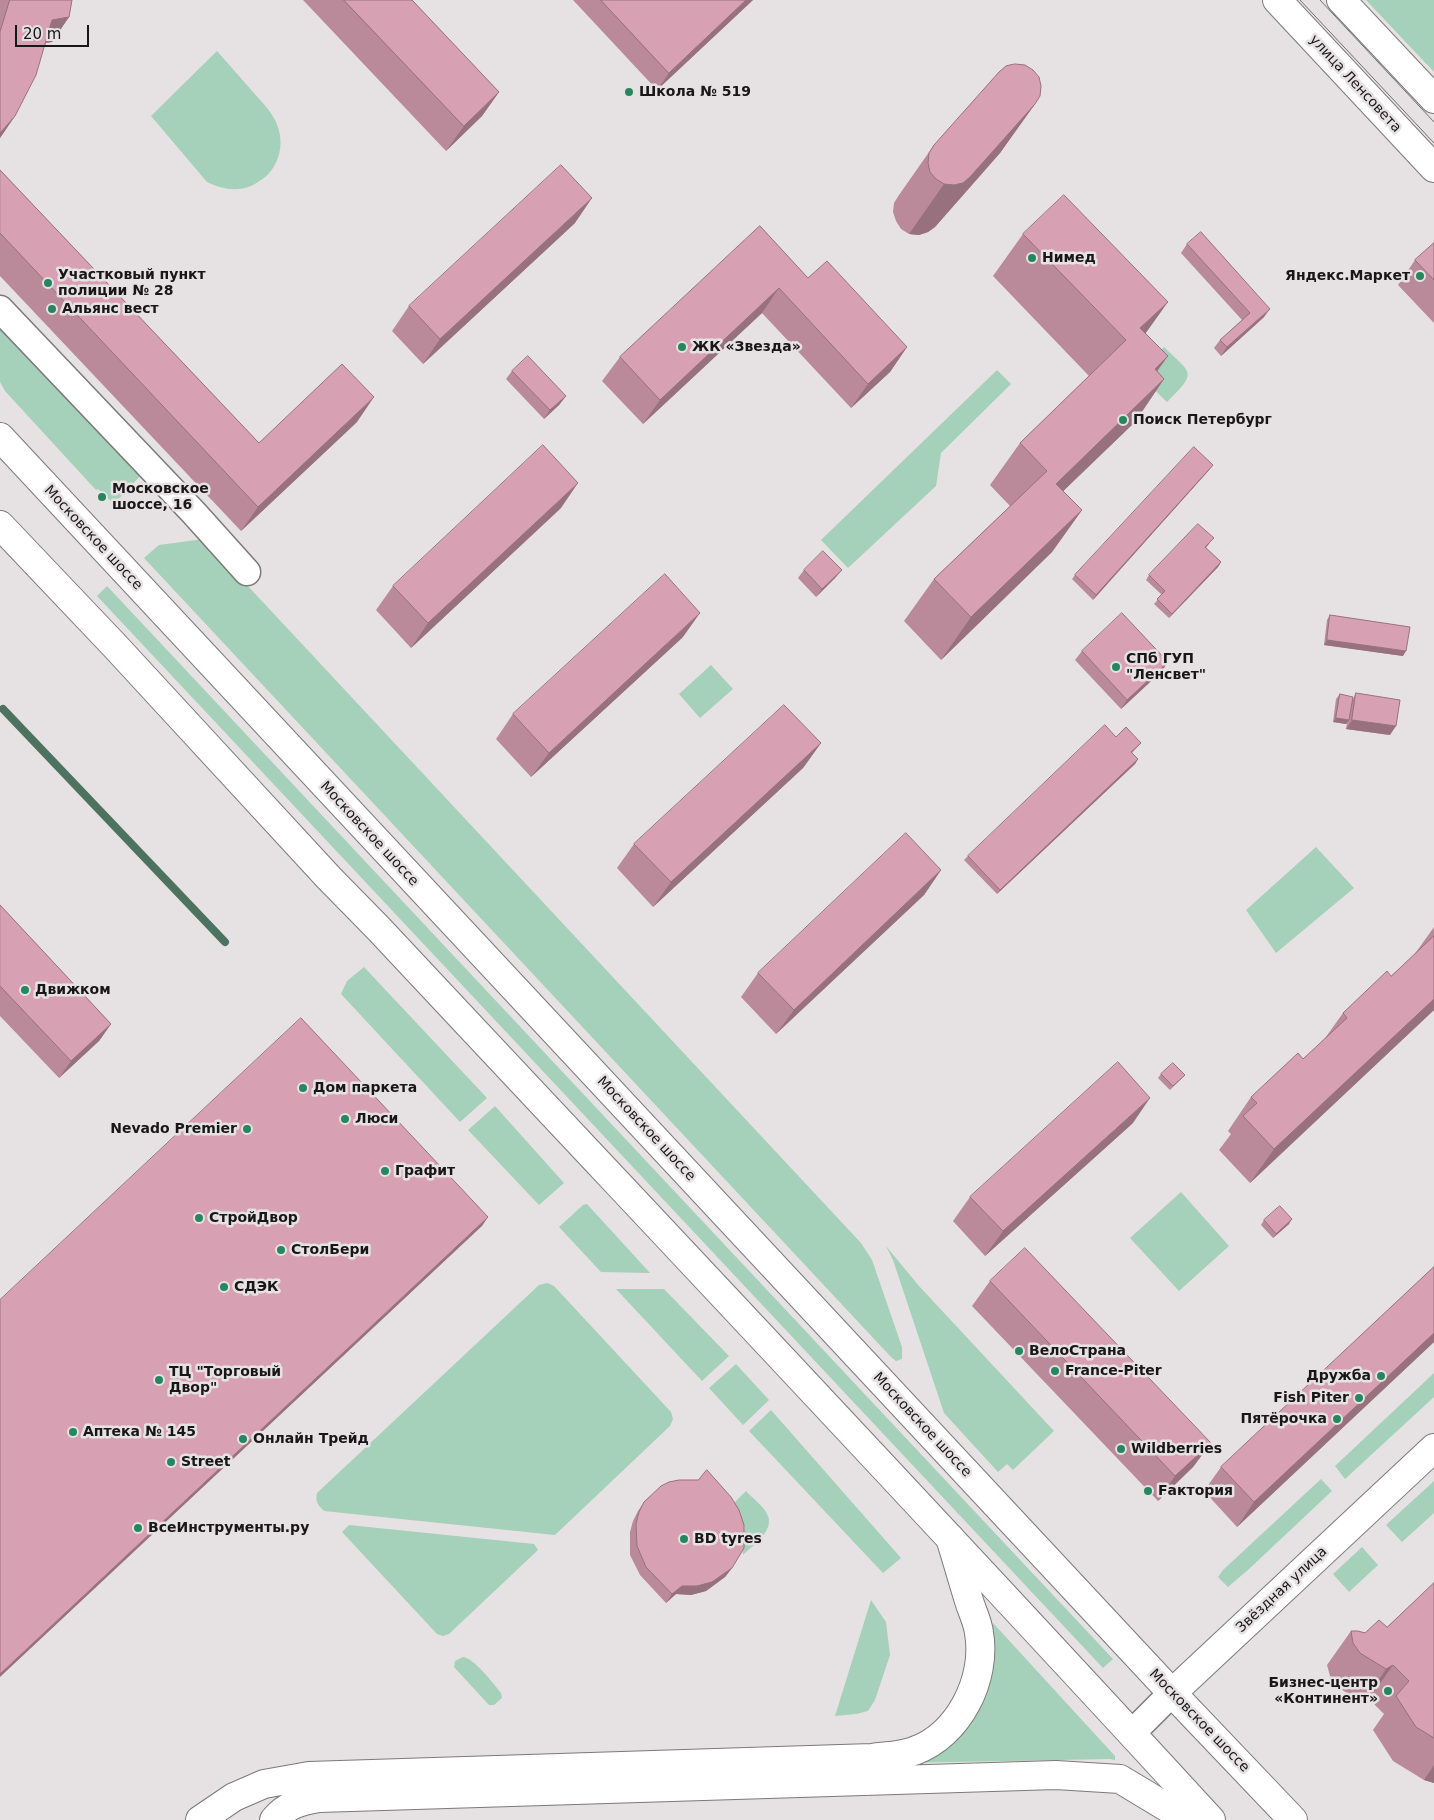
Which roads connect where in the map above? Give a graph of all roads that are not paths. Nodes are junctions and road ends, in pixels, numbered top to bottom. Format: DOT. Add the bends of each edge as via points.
graph roads {
  1 [pos="1277,0"];
  2 [pos="1341,0"];
  3 [pos="1434,99"];
  4 [pos="1434,168"];
  5 [pos="0,308"];
  6 [pos="0,437"];
  7 [pos="0,525"];
  8 [pos="247,572"];
  9 [pos="1434,1448"];
  10 [pos="950,1538"];
  11 [pos="1172,1693"];
  12 [pos="1132,1734"];
  13 [pos="200,1820"];
  14 [pos="274,1820"];
  15 [pos="1188,1820"];
  16 [pos="1212,1820"];
  17 [pos="1293,1820"];
  1 -- 4 [label="main road, улица Ленсовета"];
  2 -- 3 [label="main road"];
  5 -- 8 [label="street"];
  6 -- 11 [label="main road, Московское шоссе"];
  7 -- 10 [label="main road"];
  9 -- 11 [label="main road, Звёздная улица"];
  10 -- 12 [label="main road"];
  10 -- 13 [label="main road" via="979,1633 978,1679 946,1731 913,1752 872,1758 309,1776 264,1784 234,1797"];
  11 -- 12 [label="street, Звёздная улица"];
  11 -- 17 [label="main road, Московское шоссе"];
  12 -- 16 [label="main road"];
  14 -- 15 [label="main road" via="299,1801 319,1798 1056,1775 1120,1779"];
}
